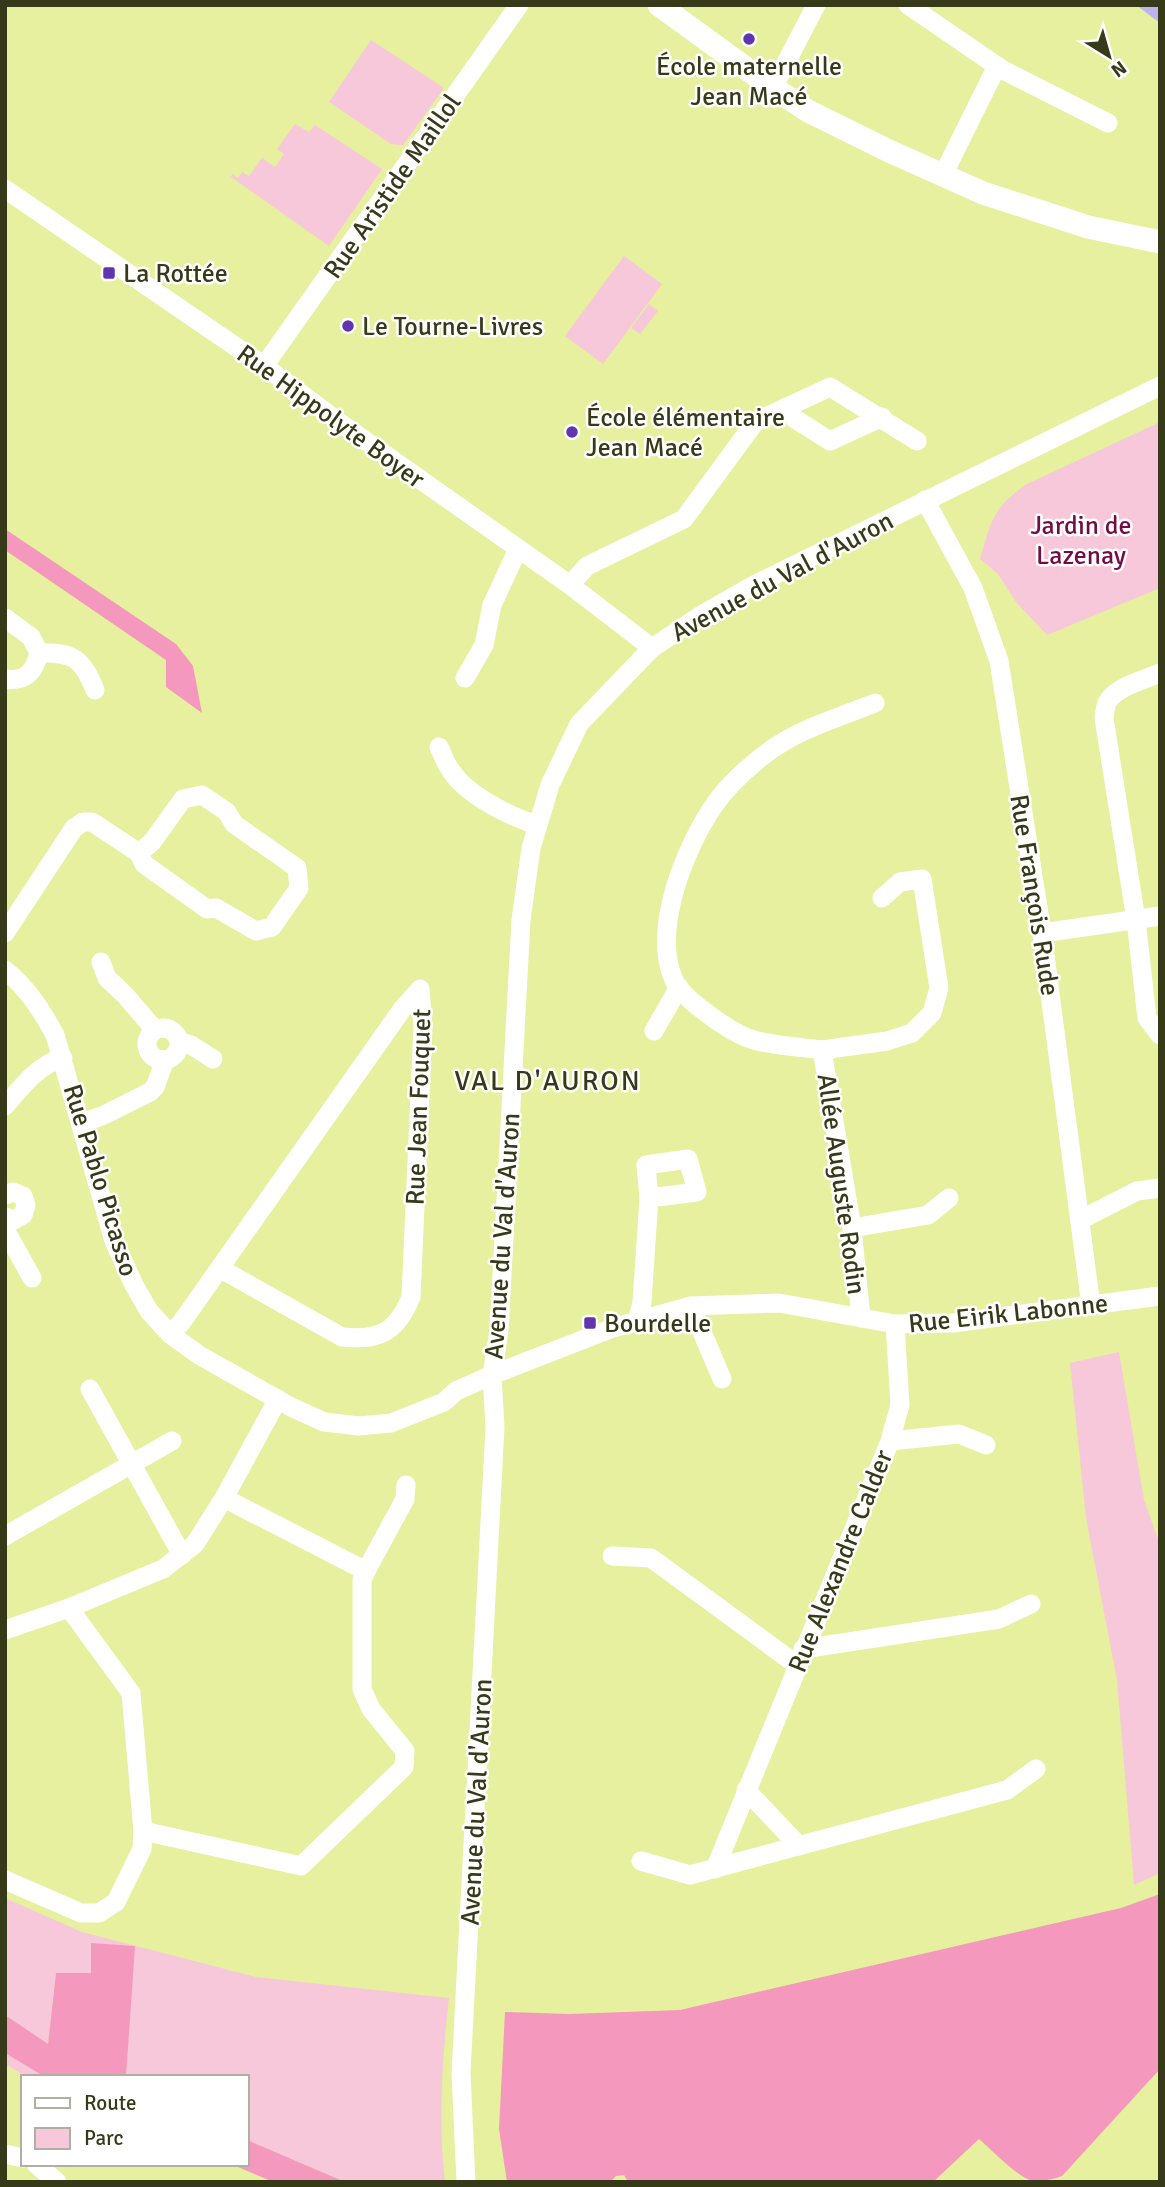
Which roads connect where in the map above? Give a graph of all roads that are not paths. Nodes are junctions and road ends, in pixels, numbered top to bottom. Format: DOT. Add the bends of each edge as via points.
graph roads {
  1 [pos="519,5"];
  2 [pos="659,5"];
  3 [pos="816,5"];
  4 [pos="908,5"];
  5 [pos="997,66"];
  6 [pos="773,88"];
  7 [pos="1108,123"];
  8 [pos="943,175"];
  9 [pos="5,189"];
  10 [pos="1160,242"];
  11 [pos="264,366"];
  12 [pos="1160,386"];
  13 [pos="786,407"];
  14 [pos="882,417"];
  15 [pos="916,441"];
  16 [pos="925,500"];
  17 [pos="518,549"];
  18 [pos="570,584"];
  19 [pos="5,618"];
  20 [pos="652,648"];
  21 [pos="39,653"];
  22 [pos="1160,673"];
  23 [pos="465,678"];
  24 [pos="5,679"];
  25 [pos="95,690"];
  26 [pos="875,703"];
  27 [pos="439,747"];
  28 [pos="538,825"];
  29 [pos="139,853"];
  30 [pos="882,898"];
  31 [pos="1160,916"];
  32 [pos="1136,920"];
  33 [pos="5,933"];
  34 [pos="1042,933"];
  35 [pos="101,962"];
  36 [pos="5,970"];
  37 [pos="679,987"];
  38 [pos="1152,994"];
  39 [pos="155,1030"];
  40 [pos="654,1031"];
  41 [pos="1160,1035"];
  42 [pos="179,1041"];
  43 [pos="822,1050"];
  44 [pos="63,1058"];
  45 [pos="213,1059"];
  46 [pos="165,1060"];
  47 [pos="5,1106"];
  48 [pos="81,1122"];
  49 [pos="1160,1188"];
  50 [pos="5,1195"];
  51 [pos="649,1198"];
  52 [pos="949,1198"];
  53 [pos="5,1219"];
  54 [pos="1080,1220"];
  55 [pos="852,1228"];
  56 [pos="221,1269"];
  57 [pos="32,1278"];
  58 [pos="1160,1296"];
  59 [pos="1091,1306"];
  60 [pos="691,1307"];
  61 [pos="861,1318"];
  62 [pos="638,1319"];
  63 [pos="895,1324"];
  64 [pos="170,1334"];
  65 [pos="492,1375"];
  66 [pos="722,1379"];
  67 [pos="90,1389"];
  68 [pos="278,1399"];
  69 [pos="172,1441"];
  70 [pos="890,1441"];
  71 [pos="986,1445"];
  72 [pos="133,1464"];
  73 [pos="406,1485"];
  74 [pos="224,1498"];
  75 [pos="5,1536"];
  76 [pos="182,1555"];
  77 [pos="612,1556"];
  78 [pos="366,1571"];
  79 [pos="1031,1604"];
  80 [pos="68,1608"];
  81 [pos="5,1630"];
  82 [pos="800,1657"];
  83 [pos="1036,1769"];
  84 [pos="746,1790"];
  85 [pos="143,1831"];
  86 [pos="799,1846"];
  87 [pos="641,1861"];
  88 [pos="715,1869"];
  89 [pos="5,1880"];
  90 [pos="38,2166"];
  91 [pos="57,2182"];
  92 [pos="466,2182"];
  1 -- 11 [label="street, Rue Aristide Maillol"];
  2 -- 6 [label="street"];
  3 -- 6 [label="street"];
  4 -- 5 [label="street"];
  5 -- 7 [label="street"];
  5 -- 8 [label="street"];
  6 -- 8 [label="street" via="808,111"];
  8 -- 10 [label="street" via="1088,227"];
  9 -- 11 [label="street, Rue Hippolyte Boyer"];
  11 -- 17 [label="street, Rue Hippolyte Boyer"];
  12 -- 16 [label="street, Avenue du Val d'Auron"];
  13 -- 14 [label="street" via="830,387"];
  13 -- 14 [label="street" via="795,419 830,441"];
  13 -- 18 [label="street" via="755,422 684,519 587,566"];
  14 -- 15 [label="street"];
  16 -- 20 [label="street, Avenue du Val d'Auron" via="754,584"];
  16 -- 34 [label="street, Rue François Rude" via="973,588 999,661"];
  17 -- 18 [label="street, Rue Hippolyte Boyer"];
  17 -- 23 [label="street" via="492,605 484,645"];
  18 -- 20 [label="street, Rue Hippolyte Boyer"];
  19 -- 21 [label="street" via="31,637"];
  20 -- 28 [label="street, Avenue du Val d'Auron" via="579,724 550,785"];
  21 -- 24 [label="street" via="28,677"];
  21 -- 25 [label="street" via="64,653 86,668"];
  22 -- 32 [label="street" via="1115,695 1107,702 1104,718"];
  26 -- 37 [label="street, Allée Auguste Rodin" via="806,730 765,754 715,804 694,837 673,900 666,938 668,961"];
  27 -- 28 [label="street" via="453,774 493,807"];
  28 -- 65 [label="street, Avenue du Val d'Auron" via="521,920 500,1326"];
  29 -- 29 [label="street" via="183,799 202,794 227,812 234,824 297,868 299,888 272,927 256,931 216,908 207,909 144,864"];
  29 -- 33 [label="street" via="92,822 83,822 74,828"];
  30 -- 43 [label="street, Allée Auguste Rodin" via="900,882 922,879 939,988 932,1013 912,1033"];
  31 -- 32 [label="street"];
  32 -- 34 [label="street"];
  32 -- 38 [label="street"];
  34 -- 54 [label="street, Rue François Rude"];
  35 -- 39 [label="street" via="107,978"];
  36 -- 44 [label="street, Rue Pablo Picasso" via="45,1016"];
  37 -- 40 [label="street"];
  37 -- 43 [label="street, Allée Auguste Rodin" via="703,1011 751,1040"];
  38 -- 41 [label="street" via="1147,1018"];
  39 -- 42 [label="street" via="170,1029"];
  39 -- 46 [label="street" via="148,1038 148,1049 155,1058"];
  42 -- 45 [label="street"];
  42 -- 46 [label="street" via="178,1051"];
  43 -- 55 [label="street, Allée Auguste Rodin"];
  44 -- 47 [label="street" via="35,1072"];
  44 -- 48 [label="street, Rue Pablo Picasso"];
  46 -- 48 [label="street" via="150,1092"];
  48 -- 64 [label="street, Rue Pablo Picasso" via="114,1241 149,1311"];
  49 -- 54 [label="street" via="1137,1191"];
  50 -- 53 [label="street" via="23,1196 26,1205 23,1215"];
  51 -- 62 [label="street"];
  52 -- 55 [label="street" via="928,1215"];
  53 -- 57 [label="street" via="7,1233"];
  54 -- 59 [label="street, Rue François Rude"];
  55 -- 61 [label="street, Allée Auguste Rodin"];
  56 -- 56 [label="street, Rue Jean Fouquet" via="403,1008 420,989 423,1026 411,1297 404,1315 390,1330 364,1340 342,1337"];
  56 -- 64 [label="street, Rue Jean Fouquet"];
  58 -- 59 [label="street, Rue Eirik Labonne"];
  59 -- 63 [label="street, Rue Eirik Labonne" via="953,1323"];
  60 -- 61 [label="street, Rue Eirik Labonne" via="779,1303"];
  60 -- 62 [label="street, Rue Eirik Labonne"];
  60 -- 66 [label="street"];
  61 -- 63 [label="street, Rue Eirik Labonne"];
  62 -- 65 [label="street, Rue Eirik Labonne"];
  63 -- 70 [label="street, Rue Alexandre Calder" via="900,1405"];
  64 -- 68 [label="street, Rue Pablo Picasso"];
  65 -- 68 [label="street, Rue Pablo Picasso" via="456,1391 444,1402 391,1423 324,1422"];
  65 -- 92 [label="street, Avenue du Val d'Auron" via="494,1441 461,2073"];
  67 -- 72 [label="street"];
  68 -- 74 [label="street"];
  69 -- 72 [label="street"];
  70 -- 71 [label="street" via="959,1434"];
  70 -- 82 [label="street, Rue Alexandre Calder"];
  72 -- 75 [label="street"];
  72 -- 76 [label="street"];
  73 -- 78 [label="street" via="405,1499"];
  74 -- 76 [label="street" via="195,1544"];
  74 -- 78 [label="street"];
  76 -- 80 [label="street" via="163,1569"];
  77 -- 82 [label="street" via="651,1558"];
  78 -- 85 [label="street" via="362,1580 362,1689 371,1709 405,1751 404,1767 301,1866"];
  79 -- 82 [label="street" via="999,1619"];
  80 -- 81 [label="street"];
  80 -- 85 [label="street" via="131,1693"];
  82 -- 84 [label="street, Rue Alexandre Calder"];
  83 -- 86 [label="street" via="1007,1790"];
  84 -- 86 [label="street"];
  84 -- 88 [label="street, Rue Alexandre Calder"];
  85 -- 89 [label="street" via="142,1849 116,1902 99,1913 81,1913"];
  86 -- 88 [label="street"];
  87 -- 88 [label="street" via="690,1875"];
  90 -- 91 [label="street"];
}
